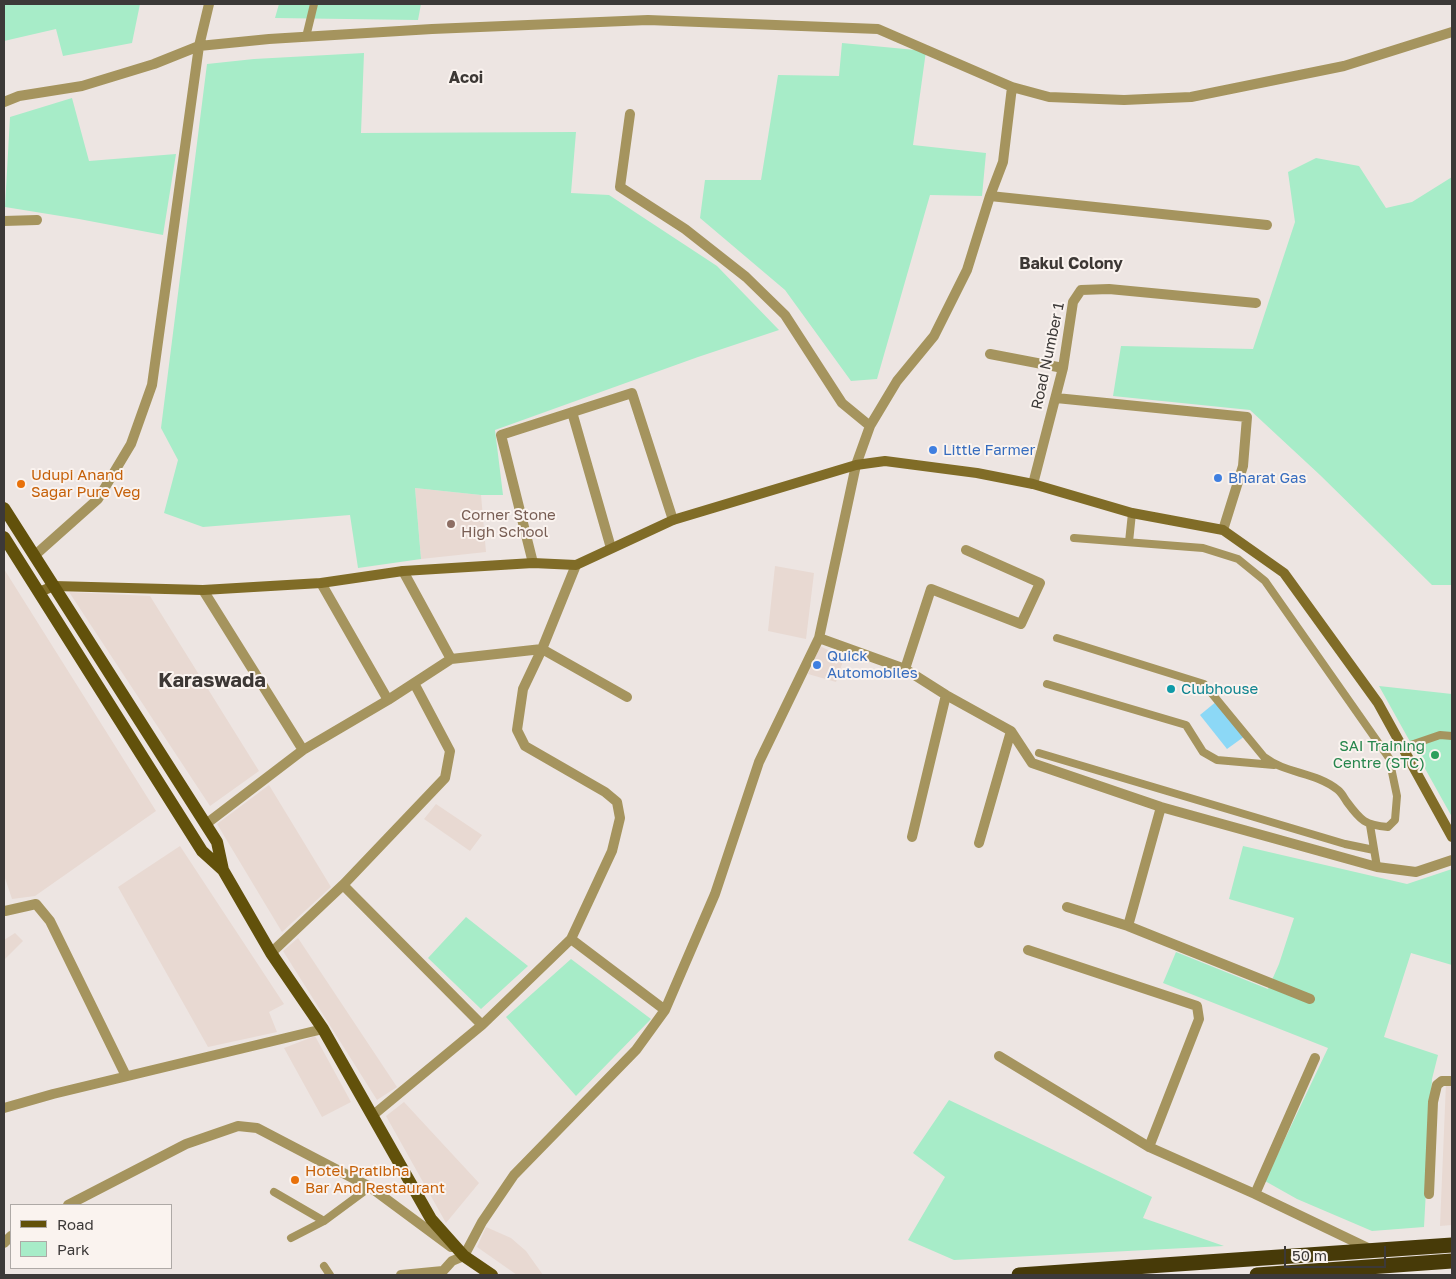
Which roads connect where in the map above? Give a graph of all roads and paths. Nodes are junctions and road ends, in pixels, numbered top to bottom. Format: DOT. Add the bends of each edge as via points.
graph roads {
  1 [pos="209,4"];
  2 [pos="314,4"];
  3 [pos="1452,32"];
  4 [pos="306,37"];
  5 [pos="199,46"];
  6 [pos="1012,87"];
  7 [pos="4,102"];
  8 [pos="630,114"];
  9 [pos="990,196"];
  10 [pos="37,220"];
  11 [pos="4,221"];
  12 [pos="1266,225"];
  13 [pos="1256,303"];
  14 [pos="990,354"];
  15 [pos="1063,368"];
  16 [pos="1056,398"];
  17 [pos="572,412"];
  18 [pos="870,426"];
  19 [pos="856,465"];
  20 [pos="1033,484"];
  21 [pos="4,508"];
  22 [pos="1132,513"];
  23 [pos="673,520"];
  24 [pos="1223,530"];
  25 [pos="4,537"];
  26 [pos="1074,538"];
  27 [pos="1129,542"];
  28 [pos="611,548"];
  29 [pos="966,550"];
  30 [pos="34,556"];
  31 [pos="533,563"];
  32 [pos="576,565"];
  33 [pos="403,570"];
  34 [pos="321,583"];
  35 [pos="54,586"];
  36 [pos="203,590"];
  37 [pos="38,592"];
  38 [pos="819,638"];
  39 [pos="1057,638"];
  40 [pos="542,649"];
  41 [pos="451,659"];
  42 [pos="905,669"];
  43 [pos="414,683"];
  44 [pos="1046,684"];
  45 [pos="946,695"];
  46 [pos="627,697"];
  47 [pos="388,700"];
  48 [pos="1011,731"];
  49 [pos="1452,736"];
  50 [pos="1402,748"];
  51 [pos="303,750"];
  52 [pos="1040,753"];
  53 [pos="1275,766"];
  54 [pos="1160,807"];
  55 [pos="206,824"];
  56 [pos="1370,825"];
  57 [pos="912,837"];
  58 [pos="1452,837"];
  59 [pos="979,843"];
  60 [pos="1374,850"];
  61 [pos="1452,860"];
  62 [pos="1377,867"];
  63 [pos="223,870"];
  64 [pos="342,885"];
  65 [pos="1067,907"];
  66 [pos="4,909"];
  67 [pos="4,923"];
  68 [pos="1128,926"];
  69 [pos="571,939"];
  70 [pos="1028,950"];
  71 [pos="271,953"];
  72 [pos="1310,999"];
  73 [pos="666,1010"];
  74 [pos="482,1025"];
  75 [pos="323,1029"];
  76 [pos="999,1056"];
  77 [pos="1315,1058"];
  78 [pos="126,1076"];
  79 [pos="1452,1081"];
  80 [pos="4,1108"];
  81 [pos="372,1116"];
  82 [pos="1149,1147"];
  83 [pos="370,1187"];
  84 [pos="274,1192"];
  85 [pos="1255,1194"];
  86 [pos="1429,1194"];
  87 [pos="70,1204"];
  88 [pos="324,1221"];
  89 [pos="291,1238"];
  90 [pos="1452,1245"];
  91 [pos="1371,1250"];
  92 [pos="464,1256"];
  93 [pos="1452,1261"];
  94 [pos="324,1266"];
  95 [pos="330,1275"];
  96 [pos="401,1275"];
  97 [pos="492,1275"];
  98 [pos="1019,1275"];
  99 [pos="1257,1275"];
  1 -- 5 [label="street"];
  2 -- 4 [label="lane"];
  3 -- 6 [label="street" via="1344,66 1191,97 1124,100 1049,96"];
  4 -- 5 [label="street"];
  4 -- 6 [label="street" via="648,20 878,29"];
  5 -- 7 [label="street" via="82,86 19,96"];
  5 -- 30 [label="street" via="152,385 131,444 98,499"];
  6 -- 9 [label="street" via="1003,162"];
  8 -- 18 [label="street" via="620,187 685,229 746,277 785,315 842,403"];
  9 -- 12 [label="street"];
  9 -- 18 [label="street" via="967,270 934,336 897,381"];
  10 -- 11 [label="street"];
  13 -- 15 [label="street, Road Number 1" via="1109,289 1081,290 1072,302"];
  14 -- 15 [label="street"];
  15 -- 16 [label="street, Road Number 1"];
  16 -- 20 [label="street, Road Number 1"];
  16 -- 24 [label="street" via="1247,418 1242,466"];
  17 -- 23 [label="street" via="632,393"];
  17 -- 28 [label="street"];
  17 -- 31 [label="street" via="501,435"];
  18 -- 19 [label="street"];
  19 -- 20 [label="street" via="885,461"];
  19 -- 23 [label="street"];
  19 -- 38 [label="street"];
  20 -- 22 [label="street"];
  21 -- 30 [label="main road"];
  22 -- 24 [label="street"];
  22 -- 27 [label="lane"];
  23 -- 28 [label="street"];
  24 -- 50 [label="street" via="1284,573 1378,703"];
  25 -- 37 [label="main road"];
  26 -- 27 [label="lane"];
  27 -- 56 [label="lane" via="1203,548 1238,559 1265,581 1390,758 1396,796 1395,820 1388,827"];
  28 -- 32 [label="street"];
  29 -- 42 [label="street" via="1040,583 1021,624 931,589"];
  30 -- 35 [label="main road"];
  31 -- 32 [label="street"];
  31 -- 33 [label="street"];
  32 -- 40 [label="street"];
  33 -- 34 [label="street"];
  33 -- 41 [label="street"];
  34 -- 36 [label="street"];
  34 -- 47 [label="street"];
  35 -- 36 [label="street"];
  35 -- 37 [label="street"];
  35 -- 55 [label="main road"];
  36 -- 51 [label="street"];
  37 -- 63 [label="main road" via="202,851"];
  38 -- 42 [label="street"];
  38 -- 73 [label="street" via="759,762 715,894"];
  39 -- 53 [label="lane" via="1204,684"];
  40 -- 41 [label="street"];
  40 -- 46 [label="street"];
  40 -- 69 [label="street" via="523,689 517,730 525,746 617,802 620,818 612,851"];
  41 -- 43 [label="street"];
  42 -- 45 [label="street"];
  43 -- 47 [label="street"];
  43 -- 64 [label="street" via="450,751 444,778"];
  44 -- 53 [label="lane" via="1186,725 1202,752 1217,760"];
  45 -- 48 [label="street"];
  45 -- 57 [label="street"];
  47 -- 51 [label="street"];
  48 -- 54 [label="street" via="1032,763"];
  48 -- 59 [label="street"];
  49 -- 50 [label="lane" via="1440,735"];
  50 -- 58 [label="street"];
  51 -- 55 [label="street"];
  52 -- 60 [label="lane"];
  53 -- 56 [label="lane" via="1312,776 1338,790 1355,813"];
  54 -- 62 [label="street"];
  54 -- 68 [label="street"];
  55 -- 63 [label="main road" via="217,842"];
  56 -- 60 [label="lane"];
  60 -- 62 [label="lane"];
  61 -- 62 [label="street" via="1416,872"];
  63 -- 71 [label="main road"];
  64 -- 71 [label="street"];
  64 -- 74 [label="street"];
  65 -- 68 [label="street"];
  66 -- 67 [label="street"];
  66 -- 78 [label="street" via="36,904 50,921"];
  68 -- 72 [label="street"];
  69 -- 73 [label="street"];
  69 -- 74 [label="street"];
  70 -- 82 [label="street" via="1197,1006 1199,1019"];
  71 -- 75 [label="main road"];
  73 -- 92 [label="street" via="636,1050 514,1175 482,1222"];
  74 -- 81 [label="street"];
  75 -- 78 [label="street"];
  75 -- 81 [label="main road"];
  76 -- 82 [label="street"];
  77 -- 85 [label="street"];
  78 -- 80 [label="street"];
  79 -- 86 [label="street" via="1442,1081 1437,1085 1433,1102"];
  81 -- 92 [label="main road" via="431,1218"];
  82 -- 85 [label="street"];
  83 -- 87 [label="street" via="257,1128 238,1126 186,1144"];
  83 -- 88 [label="lane"];
  83 -- 92 [label="street"];
  84 -- 88 [label="lane"];
  85 -- 91 [label="street"];
  88 -- 89 [label="lane"];
  90 -- 91 [label="highway"];
  91 -- 98 [label="highway"];
  92 -- 96 [label="street" via="452,1261 443,1271"];
  92 -- 97 [label="main road"];
  93 -- 99 [label="highway"];
  94 -- 95 [label="lane"];
}
